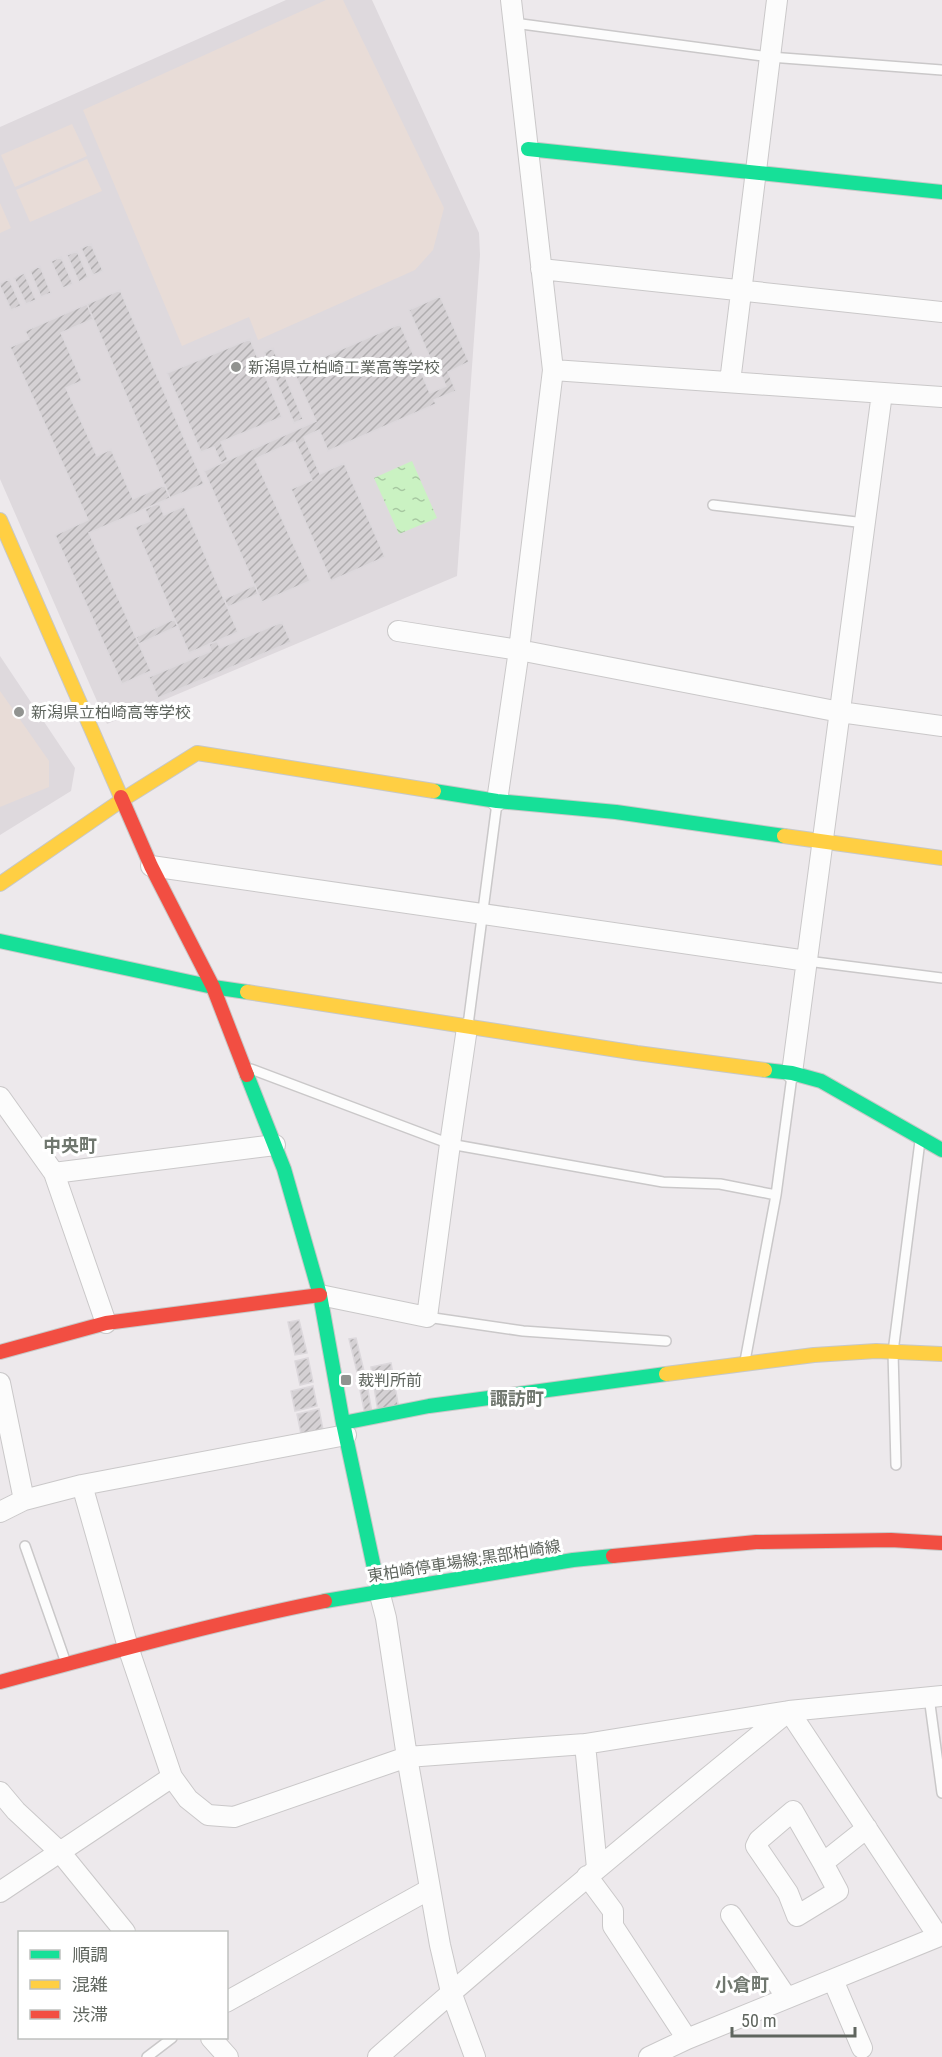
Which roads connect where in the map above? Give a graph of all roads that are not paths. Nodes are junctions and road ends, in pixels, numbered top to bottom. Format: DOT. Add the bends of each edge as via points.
graph roads {
  1 [pos="511,0"];
  2 [pos="777,0"];
  3 [pos="514,22"];
  4 [pos="770,57"];
  5 [pos="942,70"];
  6 [pos="528,149"];
  7 [pos="755,173"];
  8 [pos="942,192"];
  9 [pos="541,269"];
  10 [pos="741,291"];
  11 [pos="942,312"];
  12 [pos="552,370"];
  13 [pos="730,382"];
  14 [pos="882,393"];
  15 [pos="942,397"];
  16 [pos="713,505"];
  17 [pos="0,520"];
  18 [pos="865,523"];
  19 [pos="399,631"];
  20 [pos="519,650"];
  21 [pos="840,712"];
  22 [pos="942,726"];
  23 [pos="122,800"];
  24 [pos="497,801"];
  25 [pos="823,841"];
  26 [pos="942,858"];
  27 [pos="151,866"];
  28 [pos="0,884"];
  29 [pos="481,915"];
  30 [pos="0,941"];
  31 [pos="807,961"];
  32 [pos="942,978"];
  33 [pos="213,987"];
  34 [pos="467,1028"];
  35 [pos="244,1066"];
  36 [pos="792,1073"];
  37 [pos="0,1097"];
  38 [pos="920,1138"];
  39 [pos="450,1144"];
  40 [pos="275,1145"];
  41 [pos="942,1150"];
  42 [pos="54,1173"];
  43 [pos="776,1195"];
  44 [pos="320,1295"];
  45 [pos="427,1317"];
  46 [pos="106,1323"];
  47 [pos="666,1341"];
  48 [pos="0,1352"];
  49 [pos="893,1352"];
  50 [pos="942,1354"];
  51 [pos="744,1365"];
  52 [pos="0,1383"];
  53 [pos="344,1429"];
  54 [pos="896,1465"];
  55 [pos="82,1485"];
  56 [pos="24,1500"];
  57 [pos="0,1512"];
  58 [pos="942,1543"];
  59 [pos="25,1546"];
  60 [pos="379,1591"];
  61 [pos="128,1647"];
  62 [pos="66,1664"];
  63 [pos="0,1682"];
  64 [pos="935,1697"];
  65 [pos="789,1711"];
  66 [pos="585,1744"];
  67 [pos="407,1757"];
  68 [pos="172,1777"];
  69 [pos="0,1792"];
  70 [pos="942,1793"];
  71 [pos="867,1828"];
  72 [pos="60,1852"];
  73 [pos="823,1863"];
  74 [pos="592,1872"];
  75 [pos="430,1889"];
  76 [pos="0,1892"];
  77 [pos="731,1915"];
  78 [pos="124,1931"];
  79 [pos="941,1938"];
  80 [pos="833,1980"];
  81 [pos="451,1992"];
  82 [pos="787,1998"];
  83 [pos="228,2001"];
  84 [pos="170,2039"];
  85 [pos="213,2039"];
  86 [pos="687,2039"];
  87 [pos="862,2048"];
  88 [pos="147,2057"];
  89 [pos="228,2057"];
  90 [pos="378,2057"];
  91 [pos="475,2057"];
  92 [pos="649,2057"];
  1 -- 3 [label="street"];
  2 -- 4 [label="street"];
  3 -- 4 [label="lane"];
  3 -- 6 [label="street"];
  4 -- 5 [label="lane"];
  4 -- 7 [label="street"];
  6 -- 7 [label="street"];
  6 -- 9 [label="street"];
  7 -- 8 [label="street"];
  7 -- 10 [label="street"];
  9 -- 10 [label="street"];
  9 -- 12 [label="street"];
  10 -- 11 [label="street"];
  10 -- 13 [label="street"];
  12 -- 13 [label="street"];
  12 -- 20 [label="street"];
  13 -- 14 [label="street"];
  14 -- 15 [label="street"];
  14 -- 18 [label="street"];
  16 -- 18 [label="lane"];
  17 -- 23 [label="street"];
  18 -- 21 [label="street"];
  19 -- 20 [label="street"];
  20 -- 21 [label="street"];
  20 -- 24 [label="street"];
  21 -- 22 [label="street"];
  21 -- 25 [label="street"];
  23 -- 24 [label="street" via="197,753"];
  23 -- 27 [label="street"];
  23 -- 28 [label="street"];
  24 -- 25 [label="street" via="616,812"];
  24 -- 29 [label="lane"];
  25 -- 26 [label="street"];
  25 -- 31 [label="street"];
  27 -- 29 [label="street"];
  27 -- 33 [label="street"];
  29 -- 31 [label="street"];
  29 -- 34 [label="lane"];
  30 -- 33 [label="street"];
  31 -- 32 [label="lane"];
  31 -- 36 [label="street"];
  33 -- 34 [label="street"];
  33 -- 35 [label="street"];
  34 -- 36 [label="street"];
  34 -- 39 [label="street"];
  35 -- 39 [label="lane"];
  35 -- 40 [label="street"];
  36 -- 38 [label="street" via="821,1081"];
  36 -- 43 [label="lane"];
  37 -- 42 [label="street"];
  38 -- 41 [label="street"];
  38 -- 49 [label="lane"];
  39 -- 43 [label="lane" via="663,1182 720,1184"];
  39 -- 45 [label="street"];
  40 -- 42 [label="street"];
  40 -- 44 [label="street"];
  42 -- 46 [label="street"];
  43 -- 51 [label="lane"];
  44 -- 45 [label="street"];
  44 -- 46 [label="street"];
  44 -- 53 [label="street"];
  45 -- 47 [label="lane" via="523,1331"];
  46 -- 48 [label="street"];
  49 -- 50 [label="street"];
  49 -- 51 [label="street" via="814,1355"];
  49 -- 54 [label="lane"];
  51 -- 53 [label="street" via="429,1406"];
  52 -- 56 [label="street"];
  53 -- 55 [label="street"];
  53 -- 60 [label="street"];
  55 -- 56 [label="street"];
  55 -- 61 [label="street"];
  56 -- 57 [label="street"];
  58 -- 60 [label="street, 東柏崎停車場線;黒部柏崎線" via="756,1542 573,1560"];
  59 -- 62 [label="lane"];
  60 -- 61 [label="street, 東柏崎停車場線;黒部柏崎線"];
  60 -- 67 [label="street"];
  61 -- 62 [label="street, 東柏崎停車場線;黒部柏崎線"];
  61 -- 68 [label="street"];
  62 -- 63 [label="street, 東柏崎停車場線;黒部柏崎線"];
  64 -- 65 [label="street"];
  64 -- 70 [label="lane"];
  65 -- 66 [label="street"];
  65 -- 71 [label="street"];
  65 -- 74 [label="street"];
  66 -- 67 [label="street"];
  66 -- 74 [label="street"];
  67 -- 68 [label="street" via="234,1817 208,1815"];
  67 -- 75 [label="street"];
  68 -- 72 [label="street"];
  69 -- 72 [label="street"];
  71 -- 73 [label="street"];
  71 -- 79 [label="street"];
  72 -- 76 [label="street"];
  72 -- 78 [label="street"];
  73 -- 73 [label="street" via="793,1811 756,1846 788,1893 797,1916 838,1891"];
  74 -- 81 [label="street"];
  74 -- 86 [label="street" via="613,1911 613,1926"];
  75 -- 81 [label="street"];
  75 -- 83 [label="street"];
  77 -- 82 [label="street"];
  79 -- 80 [label="street"];
  80 -- 82 [label="street"];
  80 -- 87 [label="street"];
  81 -- 90 [label="street"];
  81 -- 91 [label="street"];
  82 -- 86 [label="street"];
  84 -- 88 [label="lane"];
  85 -- 89 [label="street"];
  86 -- 92 [label="street"];
}
